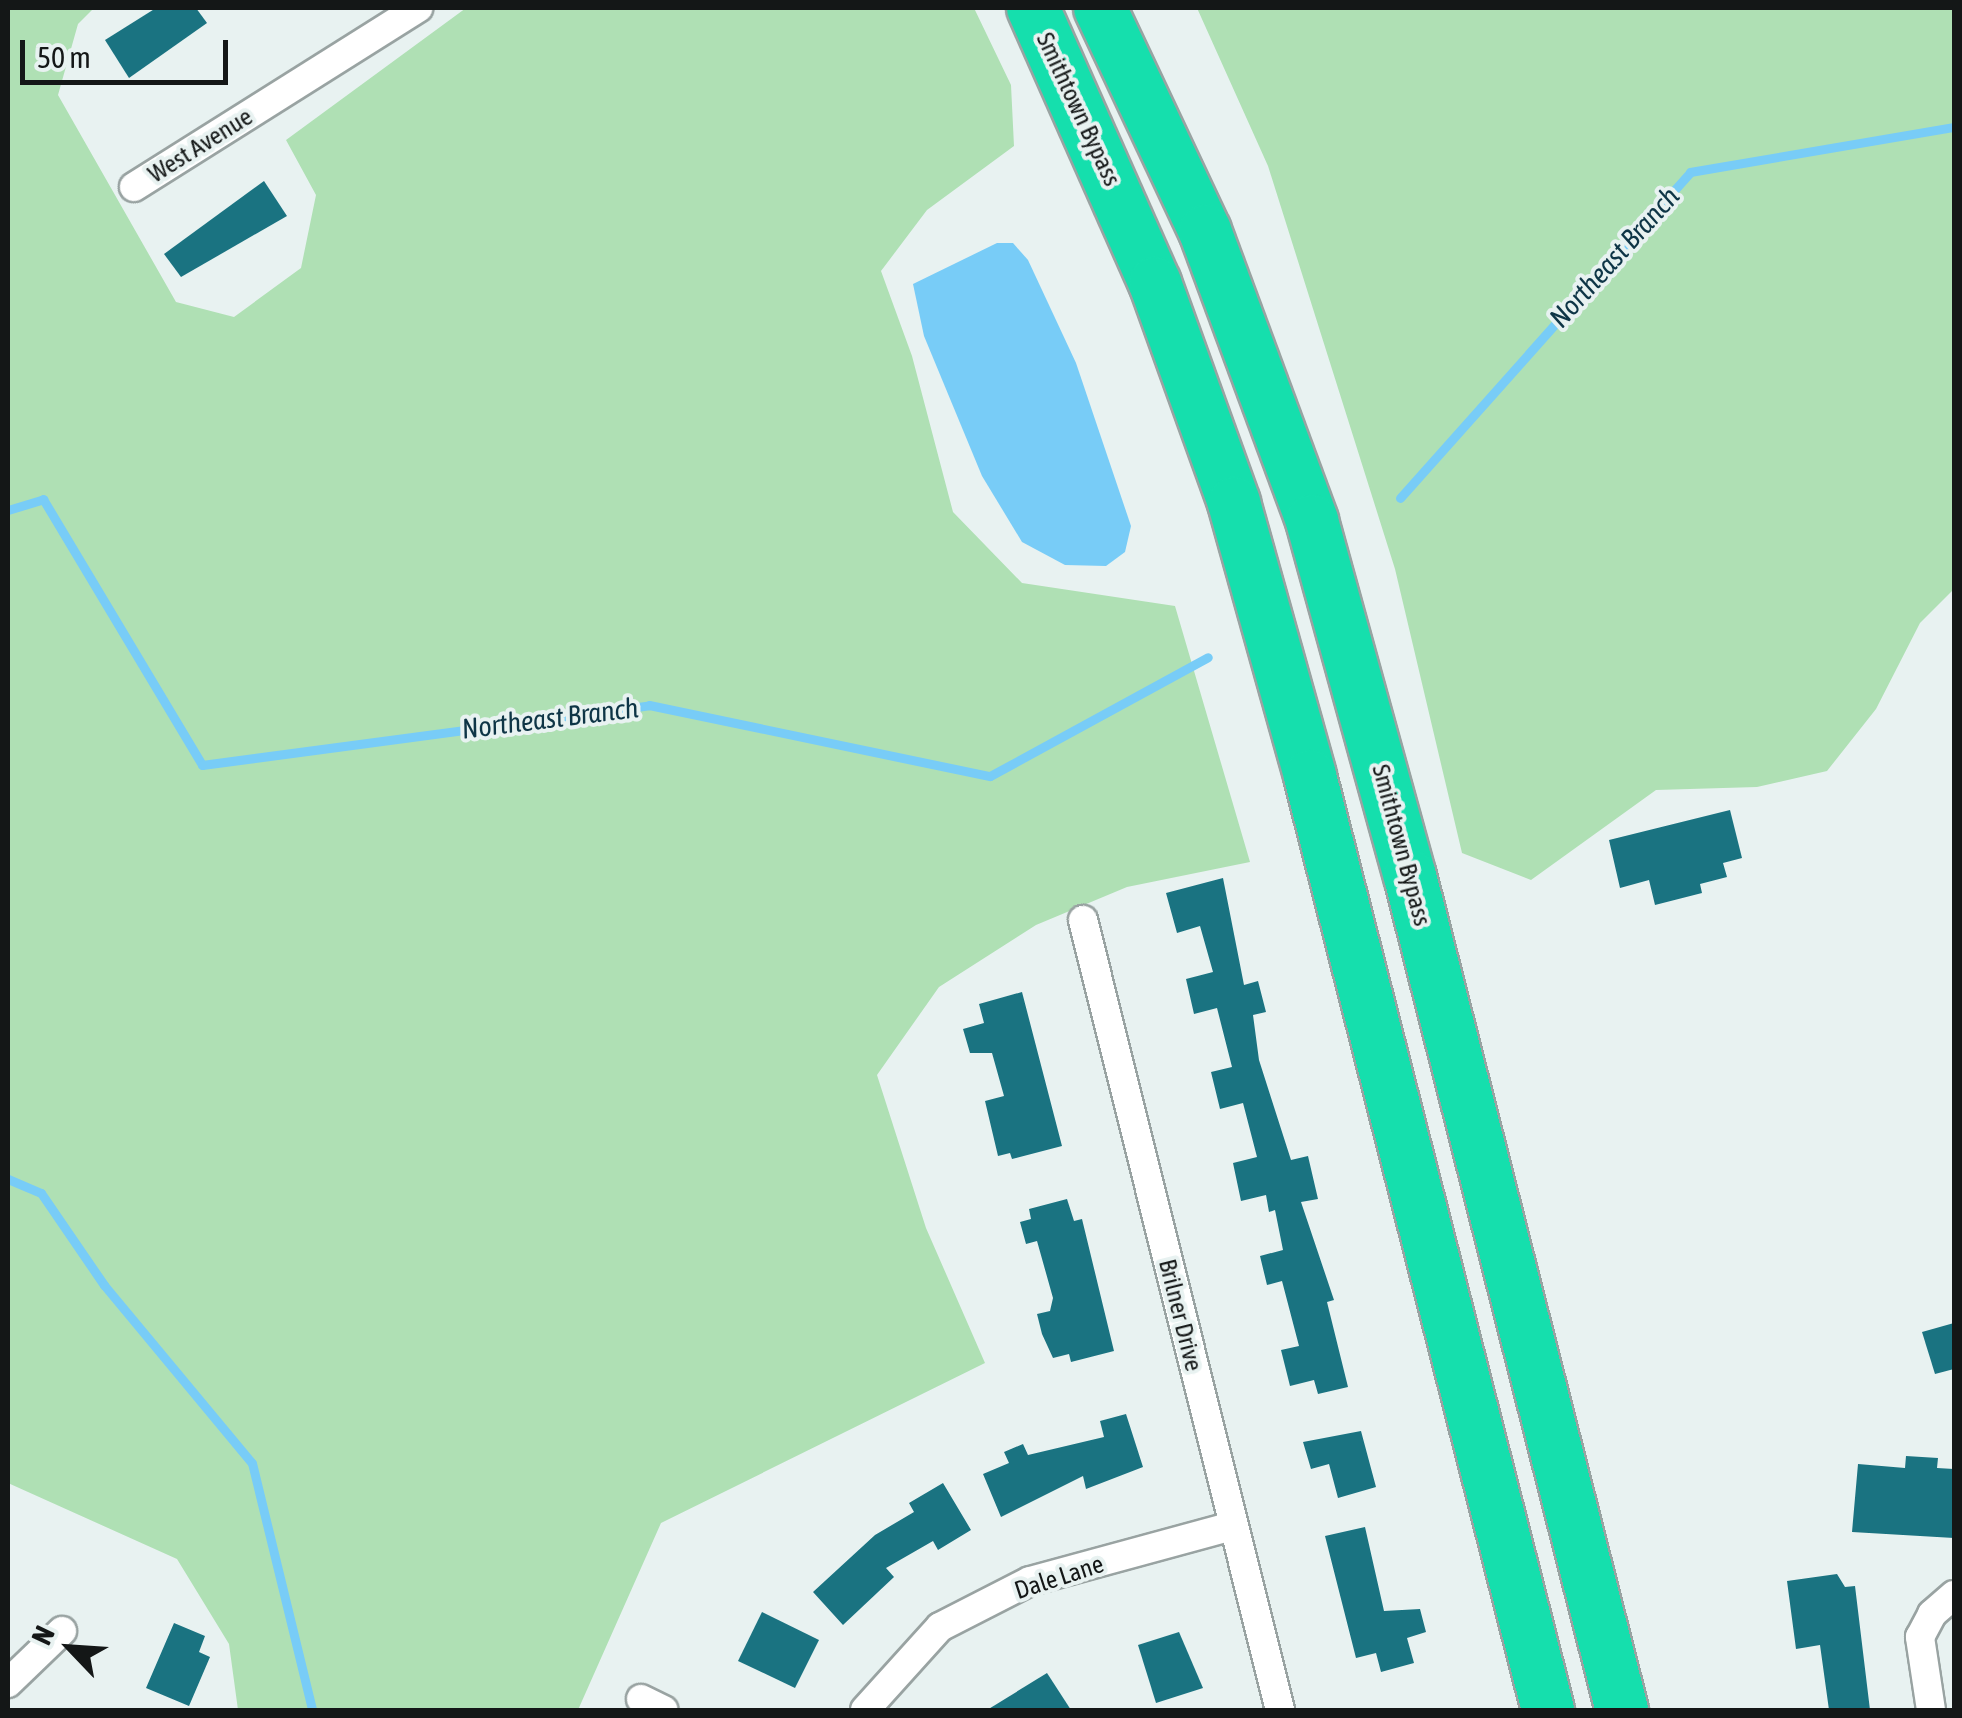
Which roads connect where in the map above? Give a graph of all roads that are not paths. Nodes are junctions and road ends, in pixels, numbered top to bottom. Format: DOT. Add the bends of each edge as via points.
graph roads {
  1 [pos="418,8"];
  2 [pos="1032,8"];
  3 [pos="1100,8"];
  4 [pos="134,187"];
  5 [pos="1083,920"];
  6 [pos="1233,1526"];
  7 [pos="1954,1595"];
  8 [pos="62,1631"];
  9 [pos="8,1684"];
  10 [pos="866,1710"];
  11 [pos="1280,1710"];
  12 [pos="1548,1710"];
  13 [pos="1622,1710"];
  14 [pos="1931,1710"];
  1 -- 4 [label="street, West Avenue"];
  2 -- 12 [label="highway, Smithtown Bypass" via="1148,266 1234,503"];
  3 -- 13 [label="highway, Smithtown Bypass" via="1205,231 1312,521 1410,876"];
  5 -- 6 [label="street, Brilner Drive"];
  6 -- 10 [label="street, Dale Lane" via="1016,1589 940,1627"];
  6 -- 11 [label="street, Brilner Drive"];
  7 -- 14 [label="street" via="1920,1636"];
  8 -- 9 [label="street"];
}
